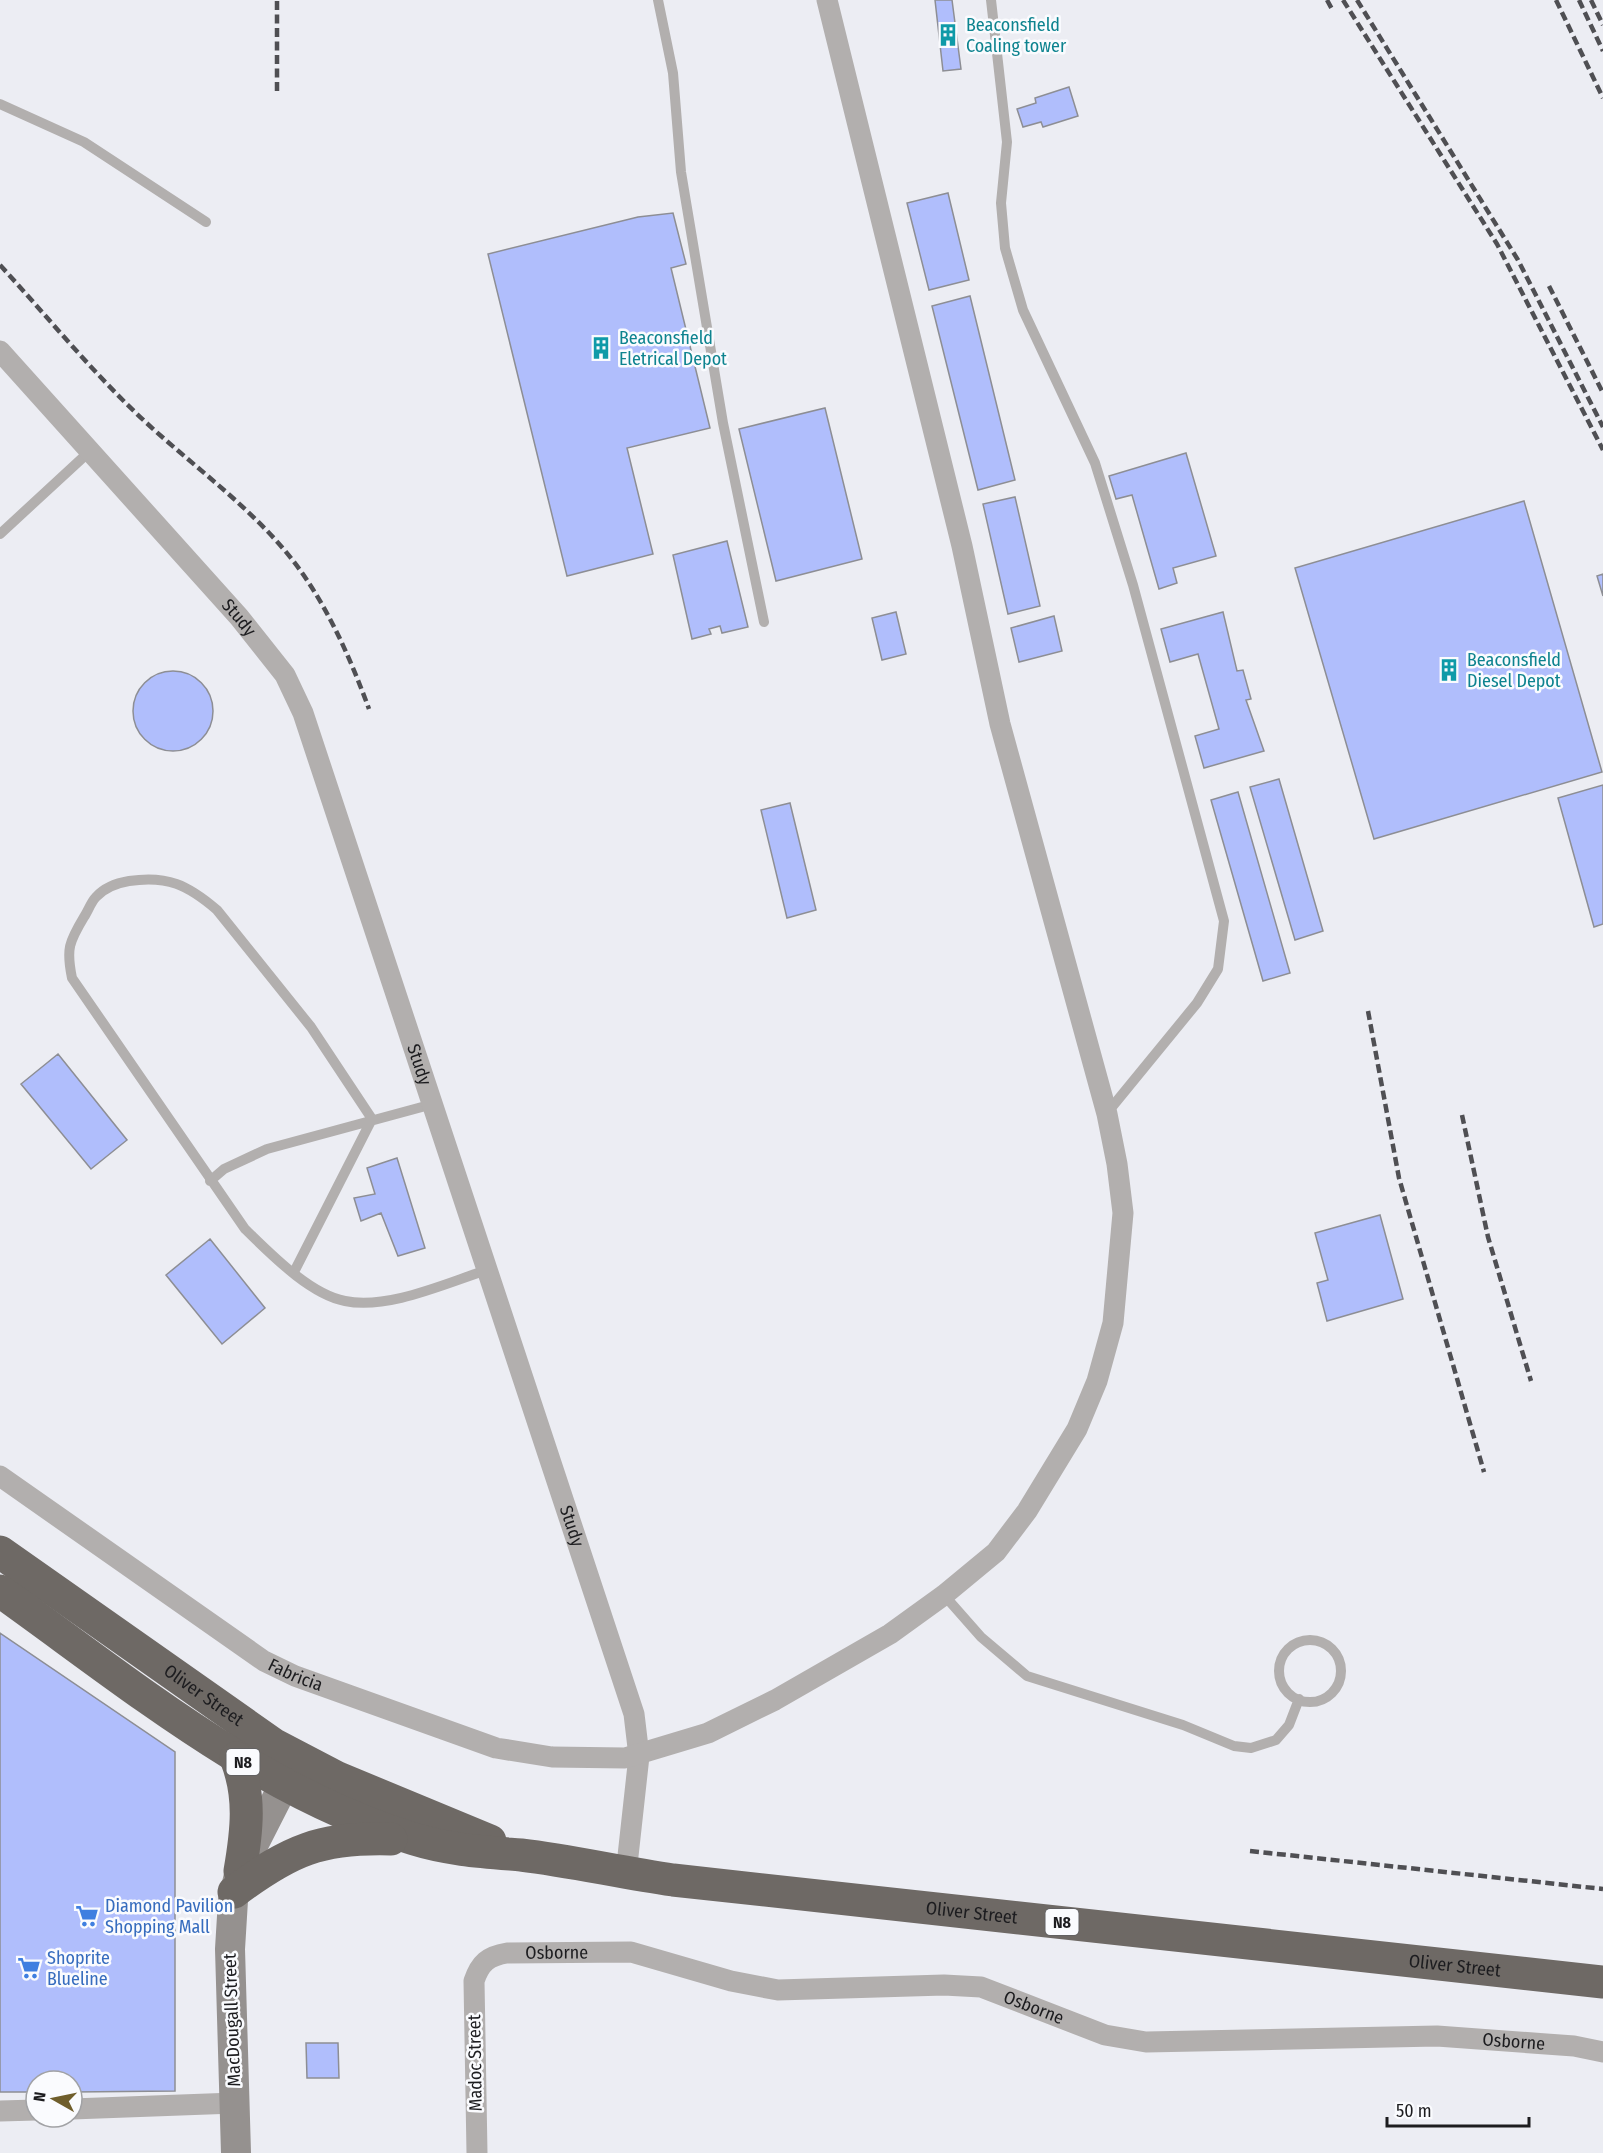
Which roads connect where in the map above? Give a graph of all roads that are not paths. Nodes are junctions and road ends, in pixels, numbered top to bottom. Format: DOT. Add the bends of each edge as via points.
graph roads {
  1 [pos="658,0"];
  2 [pos="827,0"];
  3 [pos="991,0"];
  4 [pos="0,104"];
  5 [pos="206,222"];
  6 [pos="0,351"];
  7 [pos="90,451"];
  8 [pos="0,534"];
  9 [pos="764,622"];
  10 [pos="433,1104"];
  11 [pos="1107,1114"];
  12 [pos="372,1119"];
  13 [pos="210,1181"];
  14 [pos="487,1270"];
  15 [pos="294,1272"];
  16 [pos="0,1476"];
  17 [pos="0,1552"];
  18 [pos="0,1591"];
  19 [pos="944,1595"];
  20 [pos="1299,1700"];
  21 [pos="639,1756"];
  22 [pos="236,1758"];
  23 [pos="291,1772"];
  24 [pos="414,1839"];
  25 [pos="522,1856"];
  26 [pos="627,1874"];
  27 [pos="237,1881"];
  28 [pos="477,1973"];
  29 [pos="1603,1982"];
  30 [pos="1603,2052"];
  31 [pos="235,2103"];
  32 [pos="84,2109"];
  33 [pos="24,2110"];
  34 [pos="0,2111"];
  35 [pos="236,2153"];
  36 [pos="477,2153"];
  1 -- 9 [label="lane" via="673,73 681,172 723,423"];
  2 -- 11 [label="street, Fabricia" via="962,546 1000,724"];
  3 -- 11 [label="lane" via="1007,142 1001,203 1005,249 1023,310 1095,463 1133,585 1224,921 1218,969 1197,1003"];
  4 -- 5 [label="lane" via="84,142"];
  6 -- 7 [label="street, Study"];
  7 -- 8 [label="lane"];
  7 -- 10 [label="street, Study" via="240,617 285,675 320,759"];
  10 -- 12 [label="lane"];
  10 -- 14 [label="street, Study"];
  11 -- 19 [label="street, Fabricia" via="1123,1213 1113,1323 1097,1381 1077,1429 1027,1511 996,1552"];
  12 -- 13 [label="lane" via="267,1149 224,1169"];
  12 -- 13 [label="lane" via="311,1027 217,910 198,894 161,879 115,884 96,897 71,937 67,956 72,978"];
  12 -- 15 [label="lane"];
  13 -- 15 [label="lane" via="245,1229"];
  14 -- 15 [label="lane" via="368,1303 343,1301 318,1290"];
  14 -- 21 [label="street, Study" via="634,1714"];
  16 -- 21 [label="street, Fabricia" via="214,1628 280,1670 496,1748 552,1757"];
  17 -- 23 [label="highway, Oliver Street / N8" via="251,1730"];
  18 -- 22 [label="highway, Oliver Street / N8"];
  19 -- 20 [label="lane" via="976,1632 1027,1676 1183,1725 1234,1746 1251,1748 1276,1740 1289,1725"];
  19 -- 21 [label="street, Fabricia" via="890,1634 775,1700 708,1733"];
  20 -- 20 [label="lane" via="1284,1686 1280,1667 1289,1649 1297,1643 1317,1640 1326,1644 1339,1660 1340,1680 1328,1696 1309,1702"];
  21 -- 26 [label="street, Study"];
  22 -- 23 [label="highway, Oliver Street / N8"];
  22 -- 27 [label="highway" via="248,1797"];
  23 -- 24 [label="highway, Oliver Street / N8" via="344,1813"];
  23 -- 25 [label="highway, Oliver Street / N8"];
  23 -- 27 [label="street, MacDougall Street"];
  24 -- 25 [label="highway, Oliver Street / N8" via="469,1851"];
  24 -- 27 [label="highway" via="360,1838 310,1846"];
  25 -- 26 [label="highway, Oliver Street / N8"];
  26 -- 29 [label="highway, Oliver Street / N8"];
  27 -- 31 [label="street, MacDougall Street" via="230,1932"];
  28 -- 30 [label="street, Osborne" via="489,1958 507,1953 618,1950 778,1990 981,1987 1105,2035 1146,2042 1437,2036 1575,2046"];
  28 -- 36 [label="street, Madoc Street" via="473,1989"];
  31 -- 32 [label="street"];
  31 -- 35 [label="street, MacDougall Street"];
  33 -- 34 [label="street"];
}
